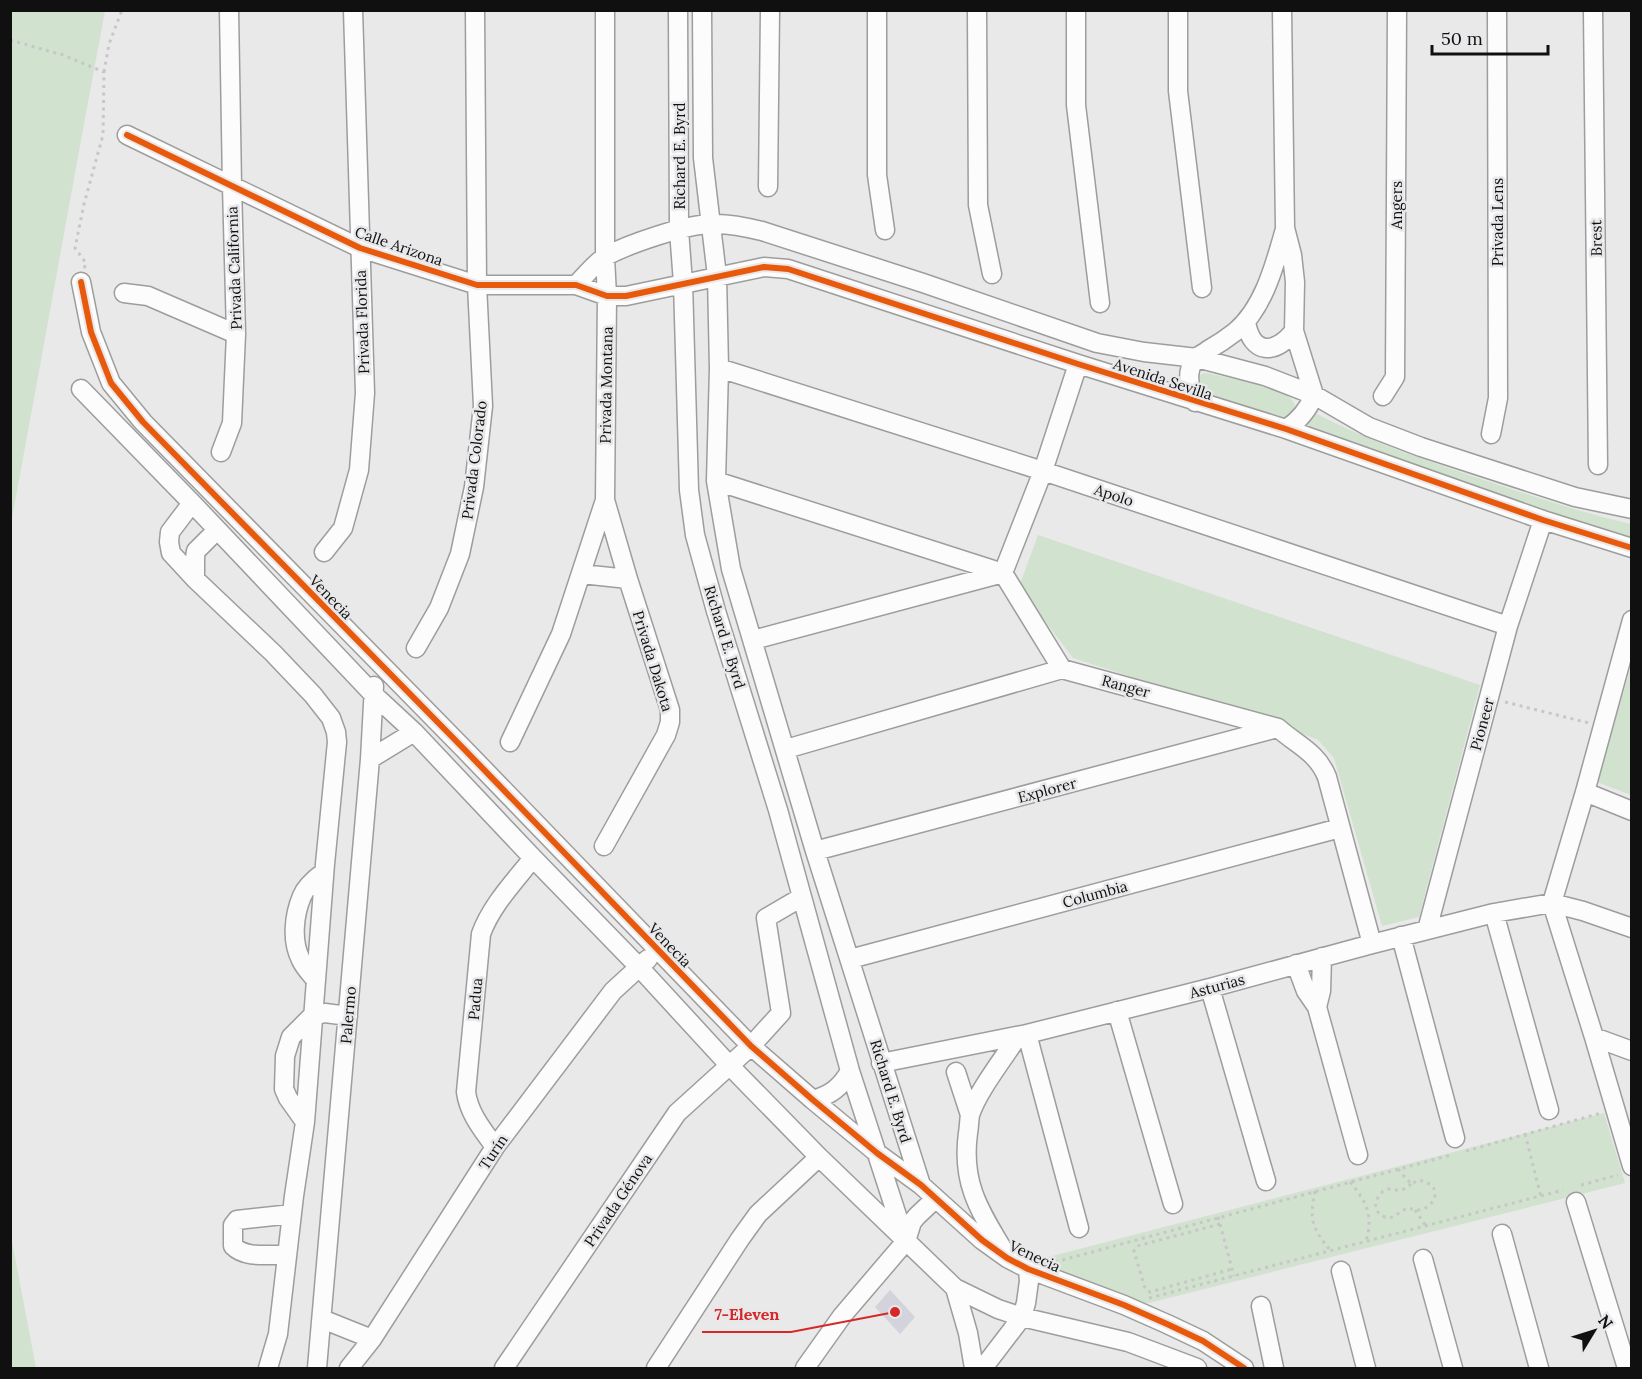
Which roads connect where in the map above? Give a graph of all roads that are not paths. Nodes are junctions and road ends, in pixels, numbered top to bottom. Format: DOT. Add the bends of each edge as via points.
graph roads {
  1 [pos="229,10"];
  2 [pos="353,10"];
  3 [pos="475,10"];
  4 [pos="605,10"];
  5 [pos="678,10"];
  6 [pos="702,10"];
  7 [pos="770,10"];
  8 [pos="877,10"];
  9 [pos="977,10"];
  10 [pos="1076,10"];
  11 [pos="1178,10"];
  12 [pos="1282,10"];
  13 [pos="1397,10"];
  14 [pos="1497,10"];
  15 [pos="1593,10"];
  16 [pos="128,135"];
  17 [pos="232,186"];
  18 [pos="768,187"];
  19 [pos="711,224"];
  20 [pos="1285,228"];
  21 [pos="679,230"];
  22 [pos="885,230"];
  23 [pos="360,248"];
  24 [pos="605,257"];
  25 [pos="992,274"];
  26 [pos="717,276"];
  27 [pos="81,282"];
  28 [pos="683,283"];
  29 [pos="477,285"];
  30 [pos="576,285"];
  31 [pos="1202,288"];
  32 [pos="124,293"];
  33 [pos="607,296"];
  34 [pos="1100,303"];
  35 [pos="1246,322"];
  36 [pos="1294,331"];
  37 [pos="236,334"];
  38 [pos="1197,358"];
  39 [pos="1078,364"];
  40 [pos="719,368"];
  41 [pos="81,389"];
  42 [pos="1314,395"];
  43 [pos="1383,396"];
  44 [pos="1195,402"];
  45 [pos="1286,429"];
  46 [pos="1491,434"];
  47 [pos="156,435"];
  48 [pos="140,451"];
  49 [pos="221,452"];
  50 [pos="1598,465"];
  51 [pos="1043,471"];
  52 [pos="716,481"];
  53 [pos="604,500"];
  54 [pos="192,503"];
  55 [pos="1632,508"];
  56 [pos="1543,520"];
  57 [pos="217,530"];
  58 [pos="1632,548"];
  59 [pos="324,552"];
  60 [pos="1003,573"];
  61 [pos="582,574"];
  62 [pos="195,579"];
  63 [pos="628,579"];
  64 [pos="1632,620"];
  65 [pos="1508,626"];
  66 [pos="753,640"];
  67 [pos="416,648"];
  68 [pos="1626,660"];
  69 [pos="377,662"];
  70 [pos="1062,669"];
  71 [pos="373,694"];
  72 [pos="1278,728"];
  73 [pos="414,732"];
  74 [pos="510,742"];
  75 [pos="786,749"];
  76 [pos="370,759"];
  77 [pos="1585,792"];
  78 [pos="1632,811"];
  79 [pos="1340,828"];
  80 [pos="604,846"];
  81 [pos="816,851"];
  82 [pos="533,858"];
  83 [pos="324,872"];
  84 [pos="802,897"];
  85 [pos="1552,903"];
  86 [pos="1494,914"];
  87 [pos="1632,928"];
  88 [pos="1427,930"];
  89 [pos="1401,936"];
  90 [pos="1372,944"];
  91 [pos="657,950"];
  92 [pos="1322,957"];
  93 [pos="850,959"];
  94 [pos="1296,964"];
  95 [pos="639,967"];
  96 [pos="315,979"];
  97 [pos="1210,988"];
  98 [pos="1317,1007"];
  99 [pos="1118,1011"];
  100 [pos="348,1016"];
  101 [pos="312,1017"];
  102 [pos="1022,1035"];
  103 [pos="1594,1037"];
  104 [pos="751,1046"];
  105 [pos="1632,1051"];
  106 [pos="881,1063"];
  107 [pos="730,1066"];
  108 [pos="850,1071"];
  109 [pos="956,1072"];
  110 [pos="813,1100"];
  111 [pos="1549,1110"];
  112 [pos="970,1115"];
  113 [pos="1455,1138"];
  114 [pos="495,1147"];
  115 [pos="877,1153"];
  116 [pos="1358,1155"];
  117 [pos="819,1157"];
  118 [pos="1626,1170"];
  119 [pos="1266,1181"];
  120 [pos="921,1185"];
  121 [pos="1572,1193"];
  122 [pos="935,1199"];
  123 [pos="1173,1204"];
  124 [pos="292,1214"];
  125 [pos="1079,1228"];
  126 [pos="1502,1234"];
  127 [pos="906,1241"];
  128 [pos="287,1255"];
  129 [pos="1007,1258"];
  130 [pos="1423,1259"];
  131 [pos="1028,1269"];
  132 [pos="1341,1271"];
  133 [pos="955,1288"];
  134 [pos="1261,1306"];
  135 [pos="1022,1317"];
  136 [pos="322,1319"];
  137 [pos="372,1339"];
  138 [pos="1156,1361"];
  139 [pos="268,1368"];
  140 [pos="317,1368"];
  141 [pos="350,1368"];
  142 [pos="504,1368"];
  143 [pos="656,1368"];
  144 [pos="805,1368"];
  145 [pos="974,1368"];
  146 [pos="983,1368"];
  147 [pos="1197,1368"];
  148 [pos="1244,1368"];
  149 [pos="1274,1368"];
  150 [pos="1366,1368"];
  151 [pos="1453,1368"];
  152 [pos="1539,1368"];
  153 [pos="1627,1368"];
  1 -- 17 [label="street, Privada California"];
  2 -- 23 [label="street, Privada Florida"];
  3 -- 29 [label="street, Privada Colorado"];
  4 -- 24 [label="street, Privada Montana"];
  5 -- 21 [label="street, Richard E. Byrd"];
  6 -- 19 [label="street, Richard E. Byrd" via="703,158"];
  7 -- 18 [label="street"];
  8 -- 22 [label="street" via="877,175"];
  9 -- 25 [label="street" via="978,206"];
  10 -- 34 [label="street" via="1076,105"];
  11 -- 31 [label="street" via="1178,91"];
  12 -- 20 [label="street"];
  13 -- 43 [label="street, Angers" via="1395,377"];
  14 -- 46 [label="street, Privada Lens" via="1498,398"];
  15 -- 50 [label="street, Brest"];
  16 -- 17 [label="street, Calle Arizona"];
  17 -- 23 [label="street, Calle Arizona"];
  17 -- 37 [label="street, Privada California"];
  19 -- 21 [label="street, Avenida Sevilla"];
  19 -- 26 [label="street, Richard E. Byrd"];
  19 -- 38 [label="street, Avenida Sevilla" via="762,231 1097,343"];
  20 -- 35 [label="street" via="1272,274"];
  20 -- 36 [label="street" via="1295,282"];
  21 -- 24 [label="street"];
  21 -- 28 [label="street, Richard E. Byrd"];
  23 -- 29 [label="street, Calle Arizona"];
  23 -- 59 [label="street, Privada Florida" via="365,393 359,470 343,528"];
  24 -- 30 [label="street"];
  24 -- 33 [label="street, Privada Montana"];
  26 -- 28 [label="street, Avenida Sevilla"];
  26 -- 39 [label="street, Avenida Sevilla" via="764,267 788,269"];
  26 -- 40 [label="street, Richard E. Byrd"];
  27 -- 47 [label="street, Venecia" via="91,333 111,383"];
  28 -- 33 [label="street, Calle Arizona" via="626,296"];
  28 -- 84 [label="street, Richard E. Byrd" via="688,490 695,535"];
  29 -- 30 [label="street, Calle Arizona"];
  29 -- 67 [label="street, Privada Colorado" via="483,405 474,487 460,554 439,608"];
  30 -- 33 [label="street, Calle Arizona"];
  32 -- 37 [label="street" via="148,296"];
  33 -- 53 [label="street, Privada Montana"];
  35 -- 36 [label="street" via="1251,339 1264,348 1281,345"];
  35 -- 38 [label="street"];
  36 -- 42 [label="street"];
  37 -- 49 [label="street, Privada California" via="232,423"];
  38 -- 42 [label="street, Avenida Sevilla" via="1265,376"];
  38 -- 44 [label="street" via="1189,380"];
  39 -- 44 [label="street, Avenida Sevilla"];
  39 -- 51 [label="street"];
  40 -- 51 [label="street, Apolo"];
  40 -- 52 [label="street, Richard E. Byrd"];
  41 -- 48 [label="street"];
  42 -- 45 [label="street" via="1306,412"];
  42 -- 55 [label="street, Avenida Sevilla" via="1369,427 1421,447 1575,497"];
  44 -- 45 [label="street, Avenida Sevilla"];
  45 -- 56 [label="street, Avenida Sevilla"];
  47 -- 48 [label="street"];
  47 -- 69 [label="street, Venecia"];
  48 -- 54 [label="street"];
  51 -- 60 [label="street"];
  51 -- 65 [label="street, Apolo"];
  52 -- 60 [label="street"];
  52 -- 66 [label="street, Richard E. Byrd" via="731,569"];
  53 -- 61 [label="street, Privada Montana"];
  53 -- 63 [label="street, Privada Dakota"];
  54 -- 57 [label="street"];
  54 -- 62 [label="street" via="170,532 169,542 171,553"];
  56 -- 58 [label="street, Avenida Sevilla"];
  56 -- 65 [label="street, Pioneer"];
  57 -- 62 [label="street" via="196,551"];
  57 -- 71 [label="street"];
  60 -- 66 [label="street"];
  60 -- 70 [label="street"];
  61 -- 63 [label="street"];
  61 -- 74 [label="street, Privada Montana" via="561,634"];
  62 -- 83 [label="street" via="273,653 331,718 337,742"];
  63 -- 80 [label="street, Privada Dakota" via="670,710 670,722"];
  64 -- 68 [label="street"];
  65 -- 88 [label="street, Pioneer"];
  66 -- 75 [label="street, Richard E. Byrd"];
  68 -- 77 [label="street" via="1602,727"];
  69 -- 71 [label="street, Palermo"];
  69 -- 91 [label="street, Venecia"];
  70 -- 72 [label="street, Ranger"];
  70 -- 75 [label="street"];
  71 -- 73 [label="street"];
  71 -- 76 [label="street, Palermo"];
  72 -- 79 [label="street, Ranger" via="1323,767"];
  72 -- 81 [label="street, Explorer"];
  73 -- 76 [label="street"];
  73 -- 82 [label="street"];
  75 -- 81 [label="street, Richard E. Byrd"];
  76 -- 100 [label="street, Palermo"];
  77 -- 78 [label="street"];
  77 -- 85 [label="street"];
  79 -- 90 [label="street, Ranger"];
  79 -- 93 [label="street, Columbia"];
  81 -- 93 [label="street, Richard E. Byrd"];
  82 -- 95 [label="street"];
  82 -- 114 [label="street, Padua" via="493,909 481,934 466,1092 473,1115"];
  83 -- 96 [label="street"];
  83 -- 96 [label="street" via="302,894 294,932 302,962"];
  84 -- 104 [label="street, Privada Génova" via="766,918 781,1013"];
  84 -- 108 [label="street, Richard E. Byrd"];
  85 -- 86 [label="street, Asturias"];
  85 -- 87 [label="street"];
  85 -- 103 [label="street"];
  86 -- 88 [label="street, Asturias"];
  86 -- 111 [label="street"];
  88 -- 89 [label="street, Asturias"];
  89 -- 90 [label="street, Asturias"];
  89 -- 113 [label="street"];
  90 -- 92 [label="street, Asturias"];
  91 -- 95 [label="street, Turín"];
  91 -- 104 [label="street, Venecia"];
  92 -- 94 [label="street, Asturias"];
  92 -- 98 [label="street"];
  93 -- 106 [label="street, Richard E. Byrd"];
  94 -- 97 [label="street, Asturias"];
  94 -- 98 [label="street"];
  95 -- 107 [label="street"];
  95 -- 114 [label="street, Turín" via="613,992"];
  96 -- 101 [label="street"];
  97 -- 99 [label="street, Asturias"];
  97 -- 119 [label="street"];
  98 -- 116 [label="street"];
  99 -- 102 [label="street, Asturias"];
  99 -- 123 [label="street"];
  100 -- 101 [label="street" via="325,1013"];
  100 -- 136 [label="street, Palermo"];
  101 -- 124 [label="street" via="305,1122"];
  102 -- 106 [label="street, Asturias"];
  102 -- 112 [label="street" via="980,1094"];
  102 -- 125 [label="street"];
  103 -- 105 [label="street"];
  103 -- 118 [label="street" via="1615,1109"];
  104 -- 107 [label="street, Privada Génova"];
  104 -- 110 [label="street, Venecia"];
  106 -- 120 [label="street, Richard E. Byrd"];
  107 -- 117 [label="street"];
  107 -- 142 [label="street, Privada Génova" via="677,1113"];
  108 -- 110 [label="street" via="834,1091"];
  108 -- 115 [label="street, Richard E. Byrd"];
  109 -- 112 [label="street"];
  110 -- 115 [label="street, Venecia"];
  112 -- 129 [label="street" via="966,1150 969,1179 977,1206"];
  114 -- 137 [label="street, Turín"];
  115 -- 120 [label="street, Venecia"];
  115 -- 127 [label="street, Richard E. Byrd"];
  117 -- 127 [label="street"];
  117 -- 143 [label="street" via="758,1214"];
  120 -- 122 [label="street, Venecia"];
  121 -- 153 [label="street"];
  122 -- 127 [label="street" via="912,1222"];
  122 -- 129 [label="street, Venecia"];
  124 -- 128 [label="street"];
  124 -- 128 [label="street" via="237,1220 233,1225 233,1246 237,1251"];
  126 -- 152 [label="street"];
  127 -- 133 [label="street"];
  127 -- 144 [label="street" via="842,1316"];
  128 -- 139 [label="street" via="278,1334"];
  129 -- 131 [label="street, Venecia"];
  130 -- 151 [label="street"];
  131 -- 135 [label="street"];
  131 -- 148 [label="street, Venecia" via="1167,1324 1203,1341"];
  132 -- 150 [label="street"];
  133 -- 135 [label="street"];
  133 -- 145 [label="street"];
  134 -- 149 [label="street"];
  135 -- 138 [label="street" via="1128,1342"];
  135 -- 146 [label="street"];
  136 -- 137 [label="street"];
  136 -- 140 [label="street, Palermo"];
  137 -- 141 [label="street, Turín"];
  138 -- 147 [label="street"];
}
